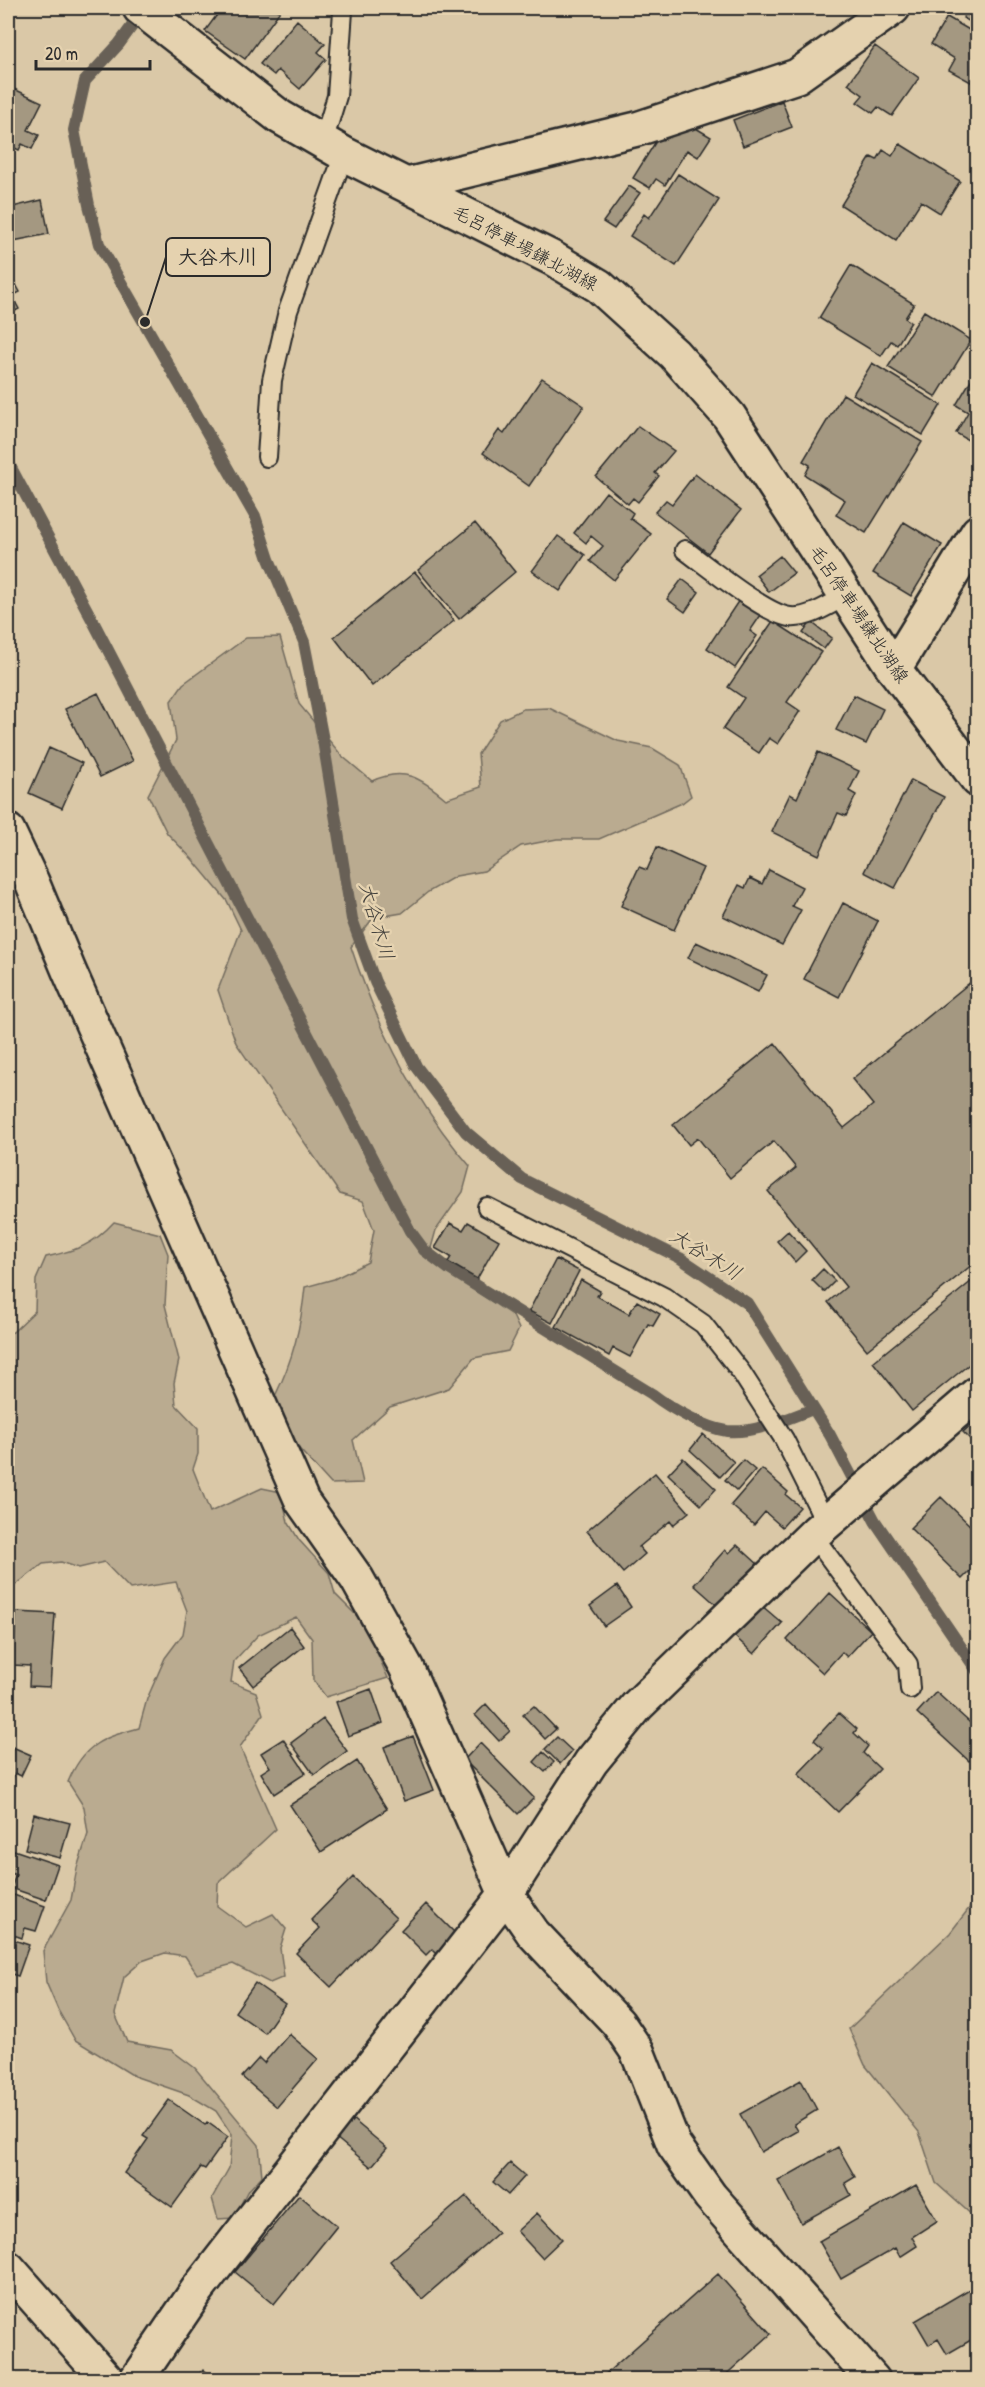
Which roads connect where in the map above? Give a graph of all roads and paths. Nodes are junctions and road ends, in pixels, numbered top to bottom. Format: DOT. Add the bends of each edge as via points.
graph roads {
  1 [pos="140,8"];
  2 [pos="893,8"];
  3 [pos="343,11"];
  4 [pos="333,148"];
  5 [pos="407,185"];
  6 [pos="267,457"];
  7 [pos="978,532"];
  8 [pos="685,550"];
  9 [pos="846,596"];
  10 [pos="894,669"];
  11 [pos="978,780"];
  12 [pos="8,831"];
  13 [pos="487,1206"];
  14 [pos="978,1393"];
  15 [pos="828,1522"];
  16 [pos="910,1689"];
  17 [pos="506,1893"];
  18 [pos="8,2268"];
  19 [pos="106,2379"];
  20 [pos="136,2379"];
  21 [pos="873,2379"];
  1 -- 4 [label="street, 毛呂停車場鎌北湖線" via="280,117"];
  2 -- 5 [label="street" via="797,76 637,129"];
  3 -- 4 [label="lane"];
  4 -- 5 [label="street, 毛呂停車場鎌北湖線"];
  4 -- 6 [label="lane" via="272,380"];
  5 -- 9 [label="street, 毛呂停車場鎌北湖線" via="599,286 674,354 729,417"];
  7 -- 10 [label="street"];
  8 -- 9 [label="lane" via="755,599 790,617 809,614"];
  9 -- 10 [label="street, 毛呂停車場鎌北湖線"];
  10 -- 11 [label="street, 毛呂停車場鎌北湖線"];
  12 -- 17 [label="street" via="302,1502 357,1579 406,1667"];
  13 -- 15 [label="lane" via="664,1297 703,1324 741,1372 784,1439"];
  14 -- 15 [label="street"];
  15 -- 16 [label="lane" via="820,1545 908,1664"];
  15 -- 17 [label="street" via="637,1706 591,1762"];
  17 -- 20 [label="street" via="198,2289"];
  17 -- 21 [label="street" via="533,1933 618,2023 637,2051 674,2145 710,2196"];
  18 -- 19 [label="street"];
}
